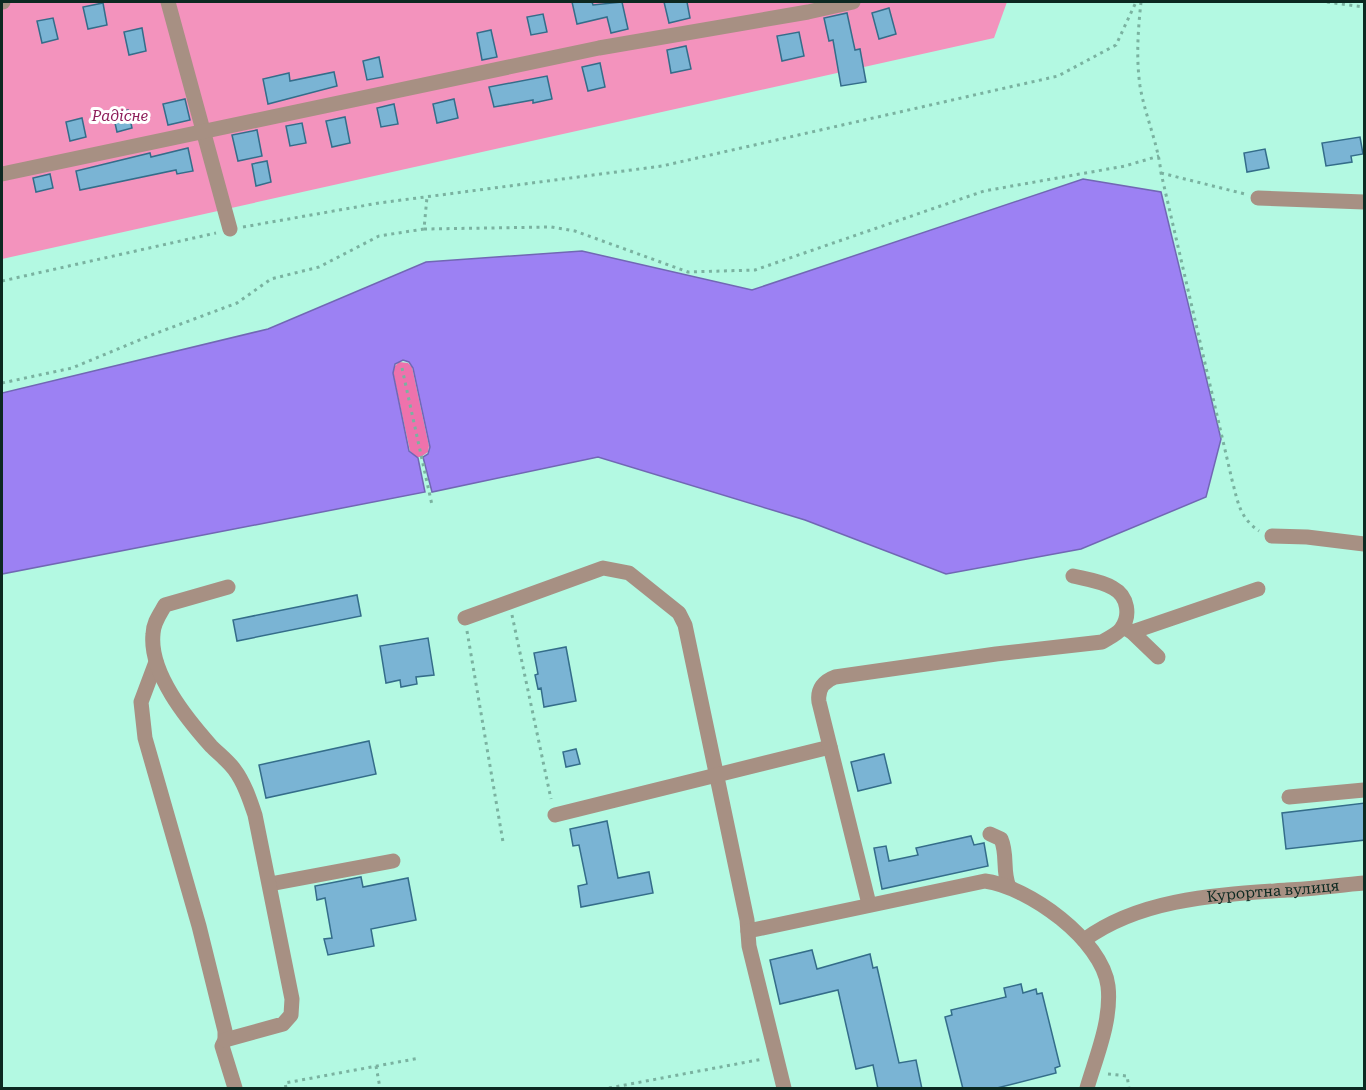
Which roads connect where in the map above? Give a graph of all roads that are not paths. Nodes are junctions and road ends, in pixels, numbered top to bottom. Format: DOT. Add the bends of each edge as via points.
graph roads {
  1 [pos="168,2"];
  2 [pos="853,2"];
  3 [pos="204,131"];
  4 [pos="2,174"];
  5 [pos="1258,198"];
  6 [pos="1365,202"];
  7 [pos="230,230"];
  8 [pos="1272,536"];
  9 [pos="1365,544"];
  10 [pos="1073,576"];
  11 [pos="228,587"];
  12 [pos="1258,589"];
  13 [pos="465,618"];
  14 [pos="1127,629"];
  15 [pos="1158,657"];
  16 [pos="156,662"];
  17 [pos="830,747"];
  18 [pos="716,774"];
  19 [pos="1365,790"];
  20 [pos="1288,797"];
  21 [pos="555,815"];
  22 [pos="990,834"];
  23 [pos="393,861"];
  24 [pos="1365,883"];
  25 [pos="270,884"];
  26 [pos="1009,887"];
  27 [pos="870,904"];
  28 [pos="748,931"];
  29 [pos="1084,940"];
  30 [pos="224,1043"];
  31 [pos="234,1089"];
  32 [pos="784,1089"];
  33 [pos="1087,1089"];
  1 -- 3 [label="street"];
  2 -- 3 [label="street" via="598,48"];
  3 -- 4 [label="street"];
  3 -- 7 [label="street"];
  5 -- 6 [label="street"];
  8 -- 9 [label="street"];
  10 -- 14 [label="street" via="1118,591 1126,605"];
  11 -- 16 [label="street" via="165,605 153,634"];
  12 -- 14 [label="street"];
  13 -- 18 [label="street" via="603,568 629,573 679,613 685,625"];
  14 -- 15 [label="street"];
  14 -- 17 [label="street" via="1102,642 832,677 824,683 818,697"];
  16 -- 25 [label="street" via="179,705 235,770 247,793"];
  16 -- 30 [label="street" via="141,702 144,729 199,926 225,1031"];
  17 -- 18 [label="street"];
  17 -- 27 [label="street"];
  18 -- 21 [label="street"];
  18 -- 28 [label="street"];
  19 -- 20 [label="street"];
  22 -- 26 [label="street" via="1001,839 1006,851 1004,876"];
  23 -- 25 [label="street"];
  24 -- 29 [label="street, Курортна вулиця" via="1214,895 1102,926"];
  25 -- 30 [label="street" via="292,999 291,1015 276,1027"];
  26 -- 27 [label="street" via="985,881"];
  26 -- 29 [label="street" via="1054,913"];
  27 -- 28 [label="street"];
  28 -- 32 [label="street"];
  29 -- 33 [label="street" via="1104,971 1108,987 1108,1009"];
  30 -- 31 [label="street"];
}
